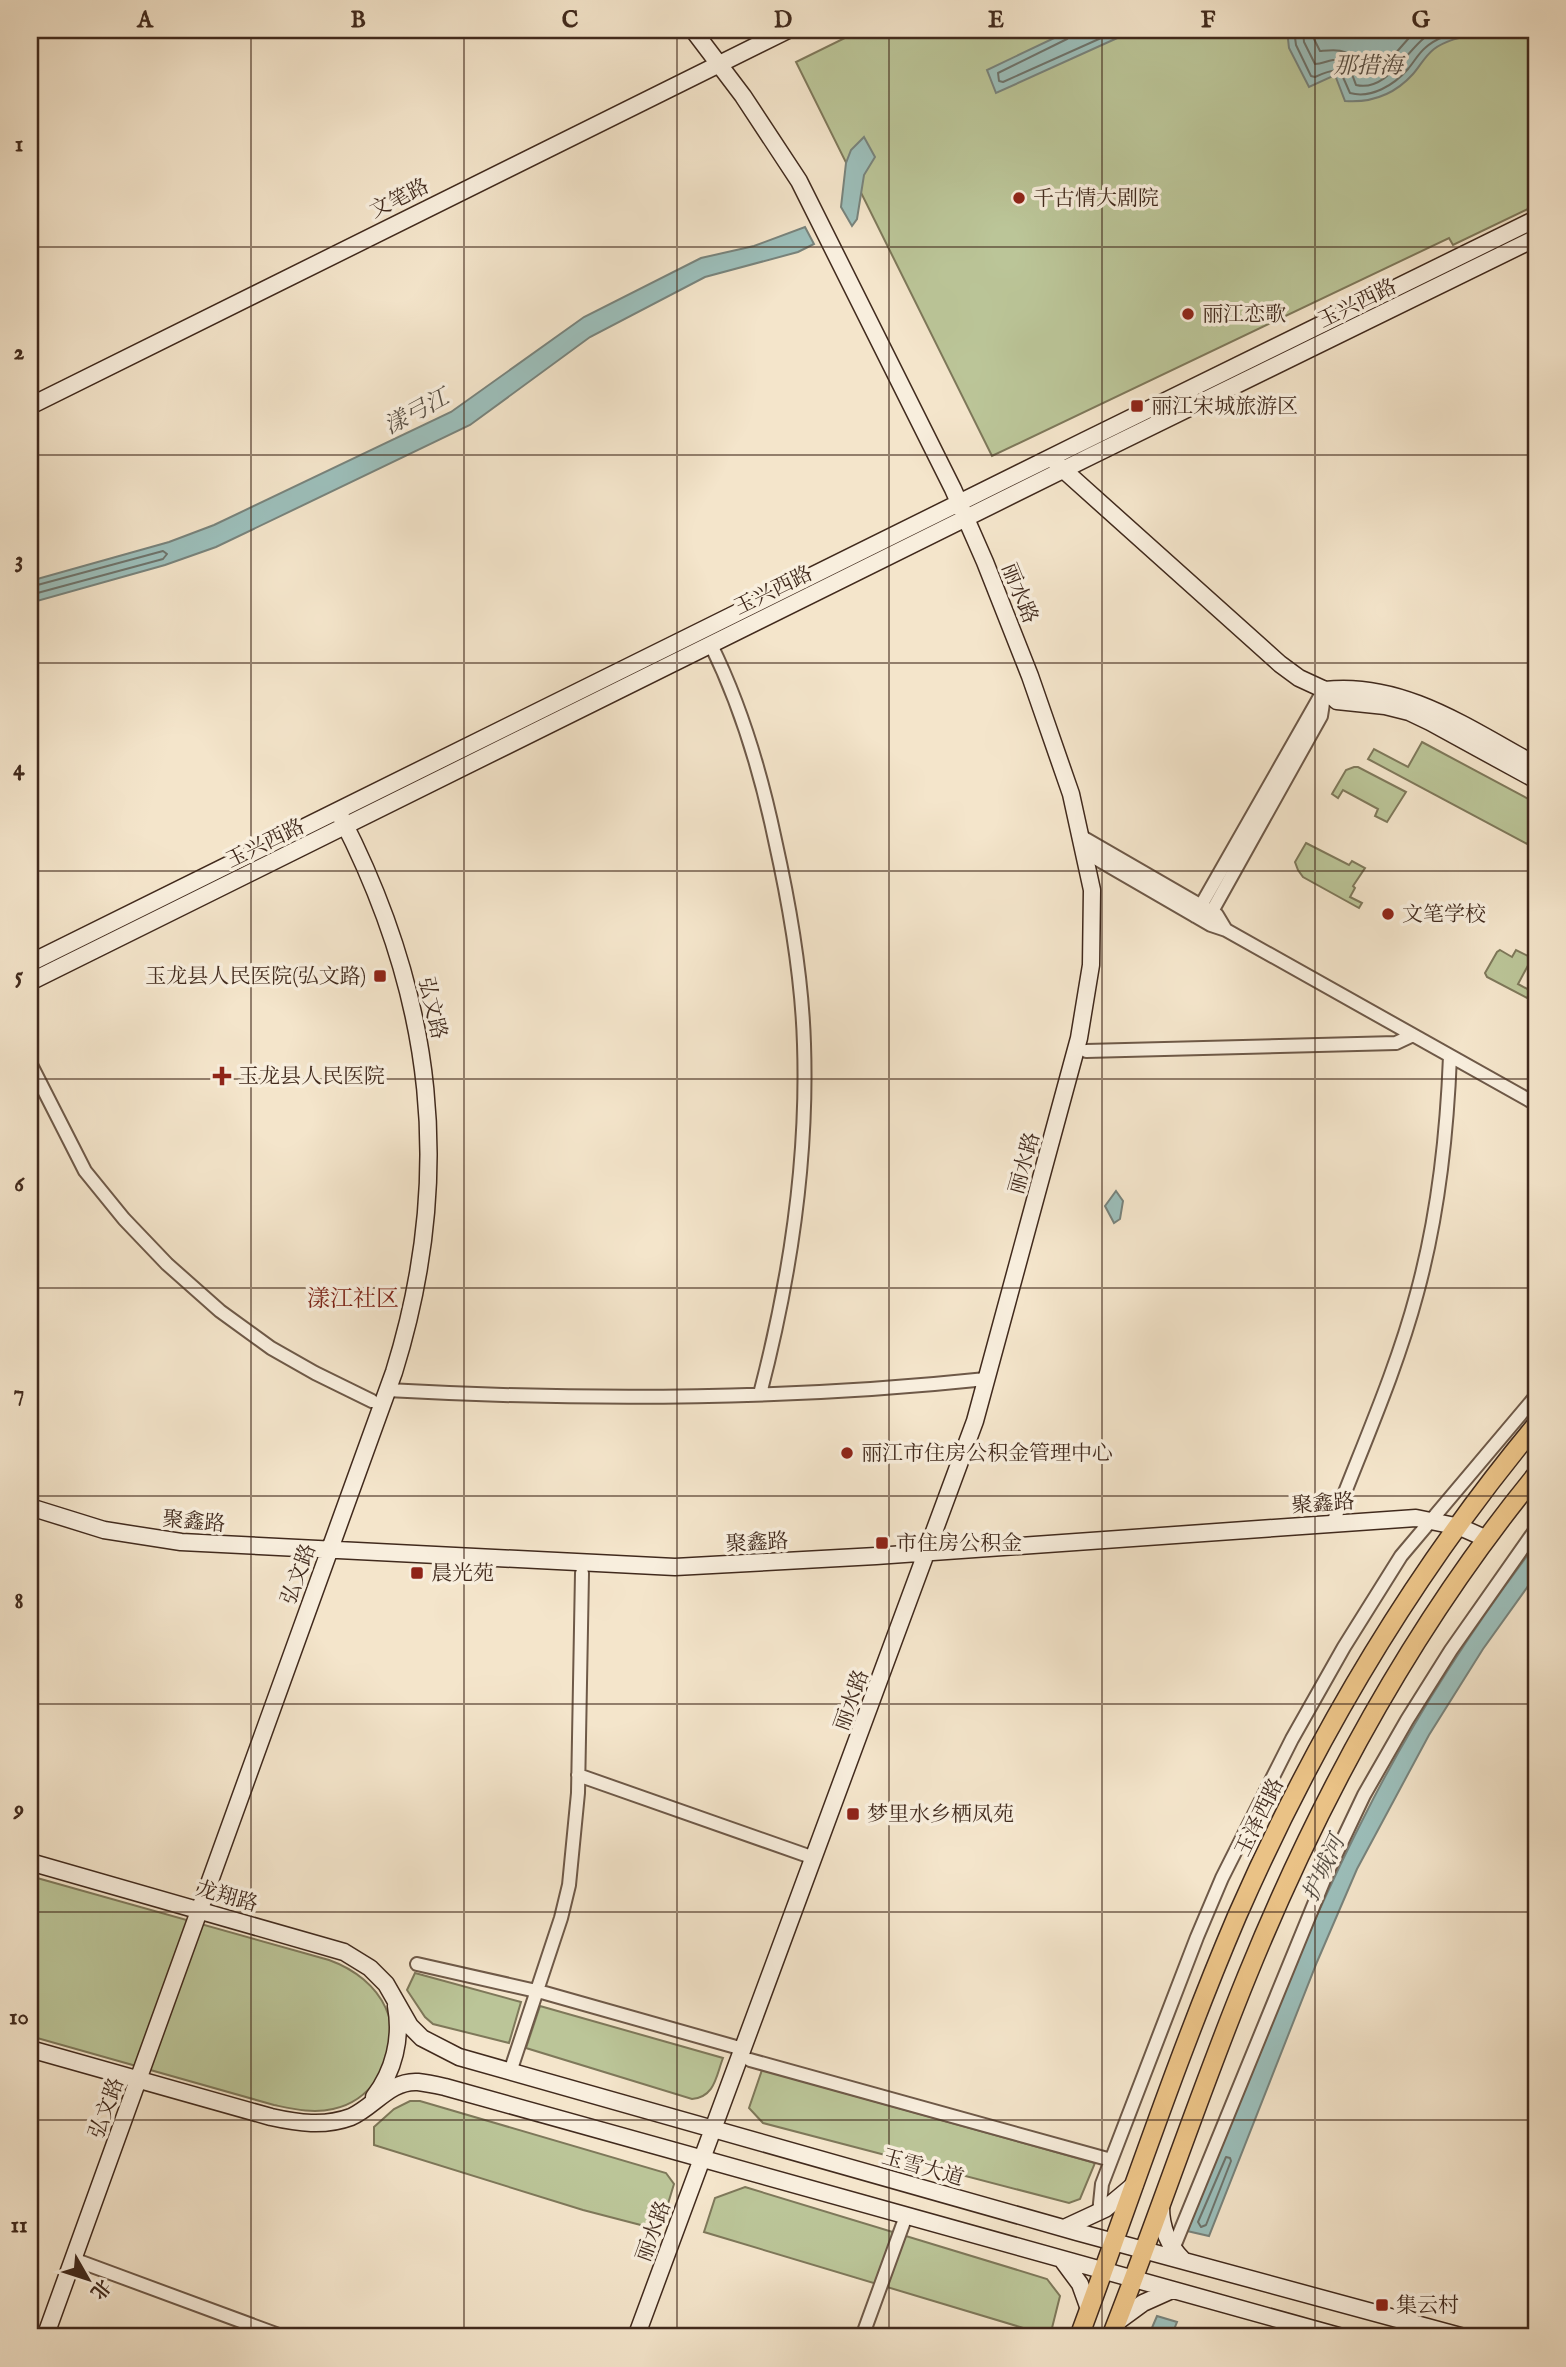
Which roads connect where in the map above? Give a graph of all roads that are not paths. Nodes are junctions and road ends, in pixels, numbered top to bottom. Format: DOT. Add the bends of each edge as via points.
graph roads {
  1 [pos="692,30"];
  2 [pos="706,30"];
  3 [pos="788,30"];
  4 [pos="724,61"];
  5 [pos="1536,219"];
  6 [pos="1536,238"];
  7 [pos="30,406"];
  8 [pos="1050,457"];
  9 [pos="1063,470"];
  10 [pos="963,500"];
  11 [pos="970,516"];
  12 [pos="711,645"];
  13 [pos="1325,690"];
  14 [pos="1536,765"];
  15 [pos="1536,780"];
  16 [pos="333,813"];
  17 [pos="341,829"];
  18 [pos="1089,848"];
  19 [pos="1203,914"];
  20 [pos="30,963"];
  21 [pos="30,982"];
  22 [pos="1413,1035"];
  23 [pos="1086,1051"];
  24 [pos="1450,1056"];
  25 [pos="30,1063"];
  26 [pos="1536,1104"];
  27 [pos="986,1379"];
  28 [pos="387,1390"];
  29 [pos="760,1394"];
  30 [pos="1536,1396"];
  31 [pos="372,1401"];
  32 [pos="1536,1425"];
  33 [pos="1536,1475"];
  34 [pos="1530,1494"];
  35 [pos="30,1507"];
  36 [pos="30,1517"];
  37 [pos="1333,1523"];
  38 [pos="1428,1524"];
  39 [pos="1536,1529"];
  40 [pos="1454,1530"];
  41 [pos="1484,1544"];
  42 [pos="322,1555"];
  43 [pos="931,1557"];
  44 [pos="582,1573"];
  45 [pos="578,1774"];
  46 [pos="814,1858"];
  47 [pos="30,1862"];
  48 [pos="194,1909"];
  49 [pos="416,1964"];
  50 [pos="537,1991"];
  51 [pos="394,1999"];
  52 [pos="30,2049"];
  53 [pos="747,2054"];
  54 [pos="510,2072"];
  55 [pos="133,2078"];
  56 [pos="361,2112"];
  57 [pos="718,2131"];
  58 [pos="707,2160"];
  59 [pos="1111,2160"];
  60 [pos="1136,2182"];
  61 [pos="1161,2207"];
  62 [pos="1099,2213"];
  63 [pos="906,2216"];
  64 [pos="1064,2228"];
  65 [pos="1115,2242"];
  66 [pos="1145,2250"];
  67 [pos="1178,2254"];
  68 [pos="74,2259"];
  69 [pos="1063,2260"];
  70 [pos="1103,2272"];
  71 [pos="1133,2280"];
  72 [pos="1172,2290"];
  73 [pos="1089,2309"];
  74 [pos="1114,2330"];
  75 [pos="35,2337"];
  76 [pos="46,2337"];
  77 [pos="284,2337"];
  78 [pos="636,2337"];
  79 [pos="646,2337"];
  80 [pos="862,2337"];
  81 [pos="1079,2337"];
  82 [pos="1342,2337"];
  83 [pos="1464,2337"];
  1 -- 4 [label="main road, 丽水路"];
  2 -- 4 [label="main road, 丽水路"];
  3 -- 4 [label="main road, 文笔路"];
  4 -- 7 [label="main road, 文笔路"];
  4 -- 10 [label="main road, 丽水路" via="771,118 808,176"];
  5 -- 8 [label="main road, 玉兴西路"];
  6 -- 9 [label="main road, 玉兴西路"];
  8 -- 9 [label="main road"];
  8 -- 10 [label="main road, 玉兴西路"];
  9 -- 11 [label="main road, 玉兴西路"];
  9 -- 13 [label="main road" via="1280,664"];
  10 -- 11 [label="main road, 丽水路"];
  10 -- 16 [label="main road, 玉兴西路"];
  11 -- 12 [label="main road, 玉兴西路"];
  11 -- 18 [label="main road, 丽水路" via="1052,733"];
  12 -- 17 [label="main road, 玉兴西路"];
  12 -- 29 [label="street" via="736,702 772,825 790,915 804,1041 804,1120 795,1225"];
  13 -- 14 [label="main road" via="1387,694 1413,701"];
  13 -- 15 [label="main road" via="1337,701 1385,706 1420,717"];
  13 -- 19 [label="street"];
  16 -- 17 [label="main road, 弘文路"];
  16 -- 20 [label="main road, 玉兴西路"];
  17 -- 21 [label="main road, 玉兴西路"];
  17 -- 28 [label="main road, 弘文路" via="374,888 401,965 420,1044 428,1110 424,1240 409,1322"];
  17 -- 31 [label="main road, 弘文路" via="391,968 412,1057 419,1121 419,1190 410,1269"];
  18 -- 19 [label="street"];
  18 -- 23 [label="main road, 丽水路" via="1102,889 1103,941"];
  18 -- 27 [label="main road, 丽水路" via="1093,915 1084,1014"];
  19 -- 22 [label="street"];
  22 -- 23 [label="street" via="1396,1043"];
  22 -- 24 [label="street"];
  23 -- 43 [label="main road, 丽水路" via="985,1424"];
  24 -- 26 [label="street"];
  24 -- 37 [label="street" via="1441,1171 1423,1271 1398,1353"];
  25 -- 31 [label="street" via="85,1171 167,1264 261,1340"];
  27 -- 29 [label="street"];
  27 -- 43 [label="main road, 丽水路"];
  28 -- 29 [label="street" via="536,1396"];
  28 -- 42 [label="main road, 弘文路"];
  30 -- 38 [label="street"];
  31 -- 42 [label="main road, 弘文路"];
  32 -- 40 [label="main road, 玉泽西路"];
  33 -- 34 [label="main road"];
  34 -- 41 [label="main road"];
  35 -- 42 [label="main road, 聚鑫路" via="104,1530 157,1539"];
  36 -- 42 [label="main road, 聚鑫路" via="101,1539 155,1549"];
  37 -- 38 [label="main road, 聚鑫路" via="1416,1518"];
  37 -- 43 [label="main road, 聚鑫路"];
  38 -- 40 [label="main road, 聚鑫路"];
  38 -- 43 [label="main road, 聚鑫路"];
  38 -- 59 [label="street" via="1401,1556 1358,1624 1263,1794 1197,1937"];
  39 -- 67 [label="street" via="1429,1685 1354,1815 1309,1915"];
  40 -- 41 [label="main road, 聚鑫路"];
  40 -- 60 [label="main road, 玉泽西路" via="1362,1672 1282,1821 1217,1964"];
  41 -- 61 [label="main road" via="1389,1689 1310,1835 1247,1976"];
  42 -- 43 [label="main road, 聚鑫路" via="675,1567"];
  42 -- 44 [label="main road, 聚鑫路"];
  42 -- 48 [label="main road, 弘文路"];
  43 -- 44 [label="main road, 聚鑫路" via="675,1577"];
  43 -- 46 [label="main road, 丽水路"];
  43 -- 53 [label="main road, 丽水路"];
  44 -- 45 [label="street"];
  45 -- 46 [label="street"];
  45 -- 50 [label="street" via="569,1885"];
  46 -- 53 [label="main road, 丽水路"];
  47 -- 48 [label="main road, 龙翔路"];
  48 -- 51 [label="main road, 龙翔路" via="344,1952 379,1975"];
  48 -- 55 [label="main road, 弘文路"];
  49 -- 50 [label="street"];
  50 -- 53 [label="street"];
  50 -- 54 [label="street"];
  51 -- 54 [label="main road, 玉雪大道" via="410,2026 428,2042 458,2057"];
  51 -- 56 [label="main road" via="398,2023 393,2060 377,2093"];
  52 -- 55 [label="main road"];
  53 -- 57 [label="main road, 丽水路"];
  53 -- 59 [label="street"];
  54 -- 57 [label="main road, 玉雪大道"];
  55 -- 56 [label="main road" via="296,2122 334,2122"];
  55 -- 68 [label="main road, 弘文路"];
  55 -- 75 [label="main road, 弘文路"];
  56 -- 58 [label="main road" via="387,2092 417,2082"];
  57 -- 58 [label="main road, 丽水路"];
  57 -- 64 [label="main road, 玉雪大道"];
  58 -- 63 [label="main road"];
  58 -- 78 [label="main road, 丽水路"];
  58 -- 79 [label="main road, 丽水路"];
  59 -- 62 [label="street"];
  60 -- 62 [label="main road"];
  60 -- 65 [label="main road, 玉泽西路"];
  61 -- 66 [label="main road"];
  61 -- 67 [label="main road" via="1164,2231"];
  62 -- 64 [label="main road"];
  63 -- 69 [label="main road"];
  63 -- 80 [label="street"];
  64 -- 65 [label="main road, 玉雪大道"];
  65 -- 66 [label="main road, 玉雪大道"];
  65 -- 70 [label="main road, 玉泽西路"];
  66 -- 67 [label="main road, 玉雪大道"];
  66 -- 71 [label="main road"];
  67 -- 83 [label="main road, 玉雪大道"];
  68 -- 76 [label="main road, 弘文路"];
  68 -- 77 [label="street"];
  69 -- 70 [label="main road"];
  69 -- 73 [label="main road" via="1080,2284"];
  70 -- 71 [label="main road"];
  70 -- 73 [label="main road, 玉泽西路"];
  71 -- 72 [label="main road"];
  71 -- 74 [label="main road"];
  72 -- 74 [label="main road" via="1143,2303"];
  72 -- 82 [label="main road"];
  73 -- 81 [label="main road, 玉泽西路"];
}
